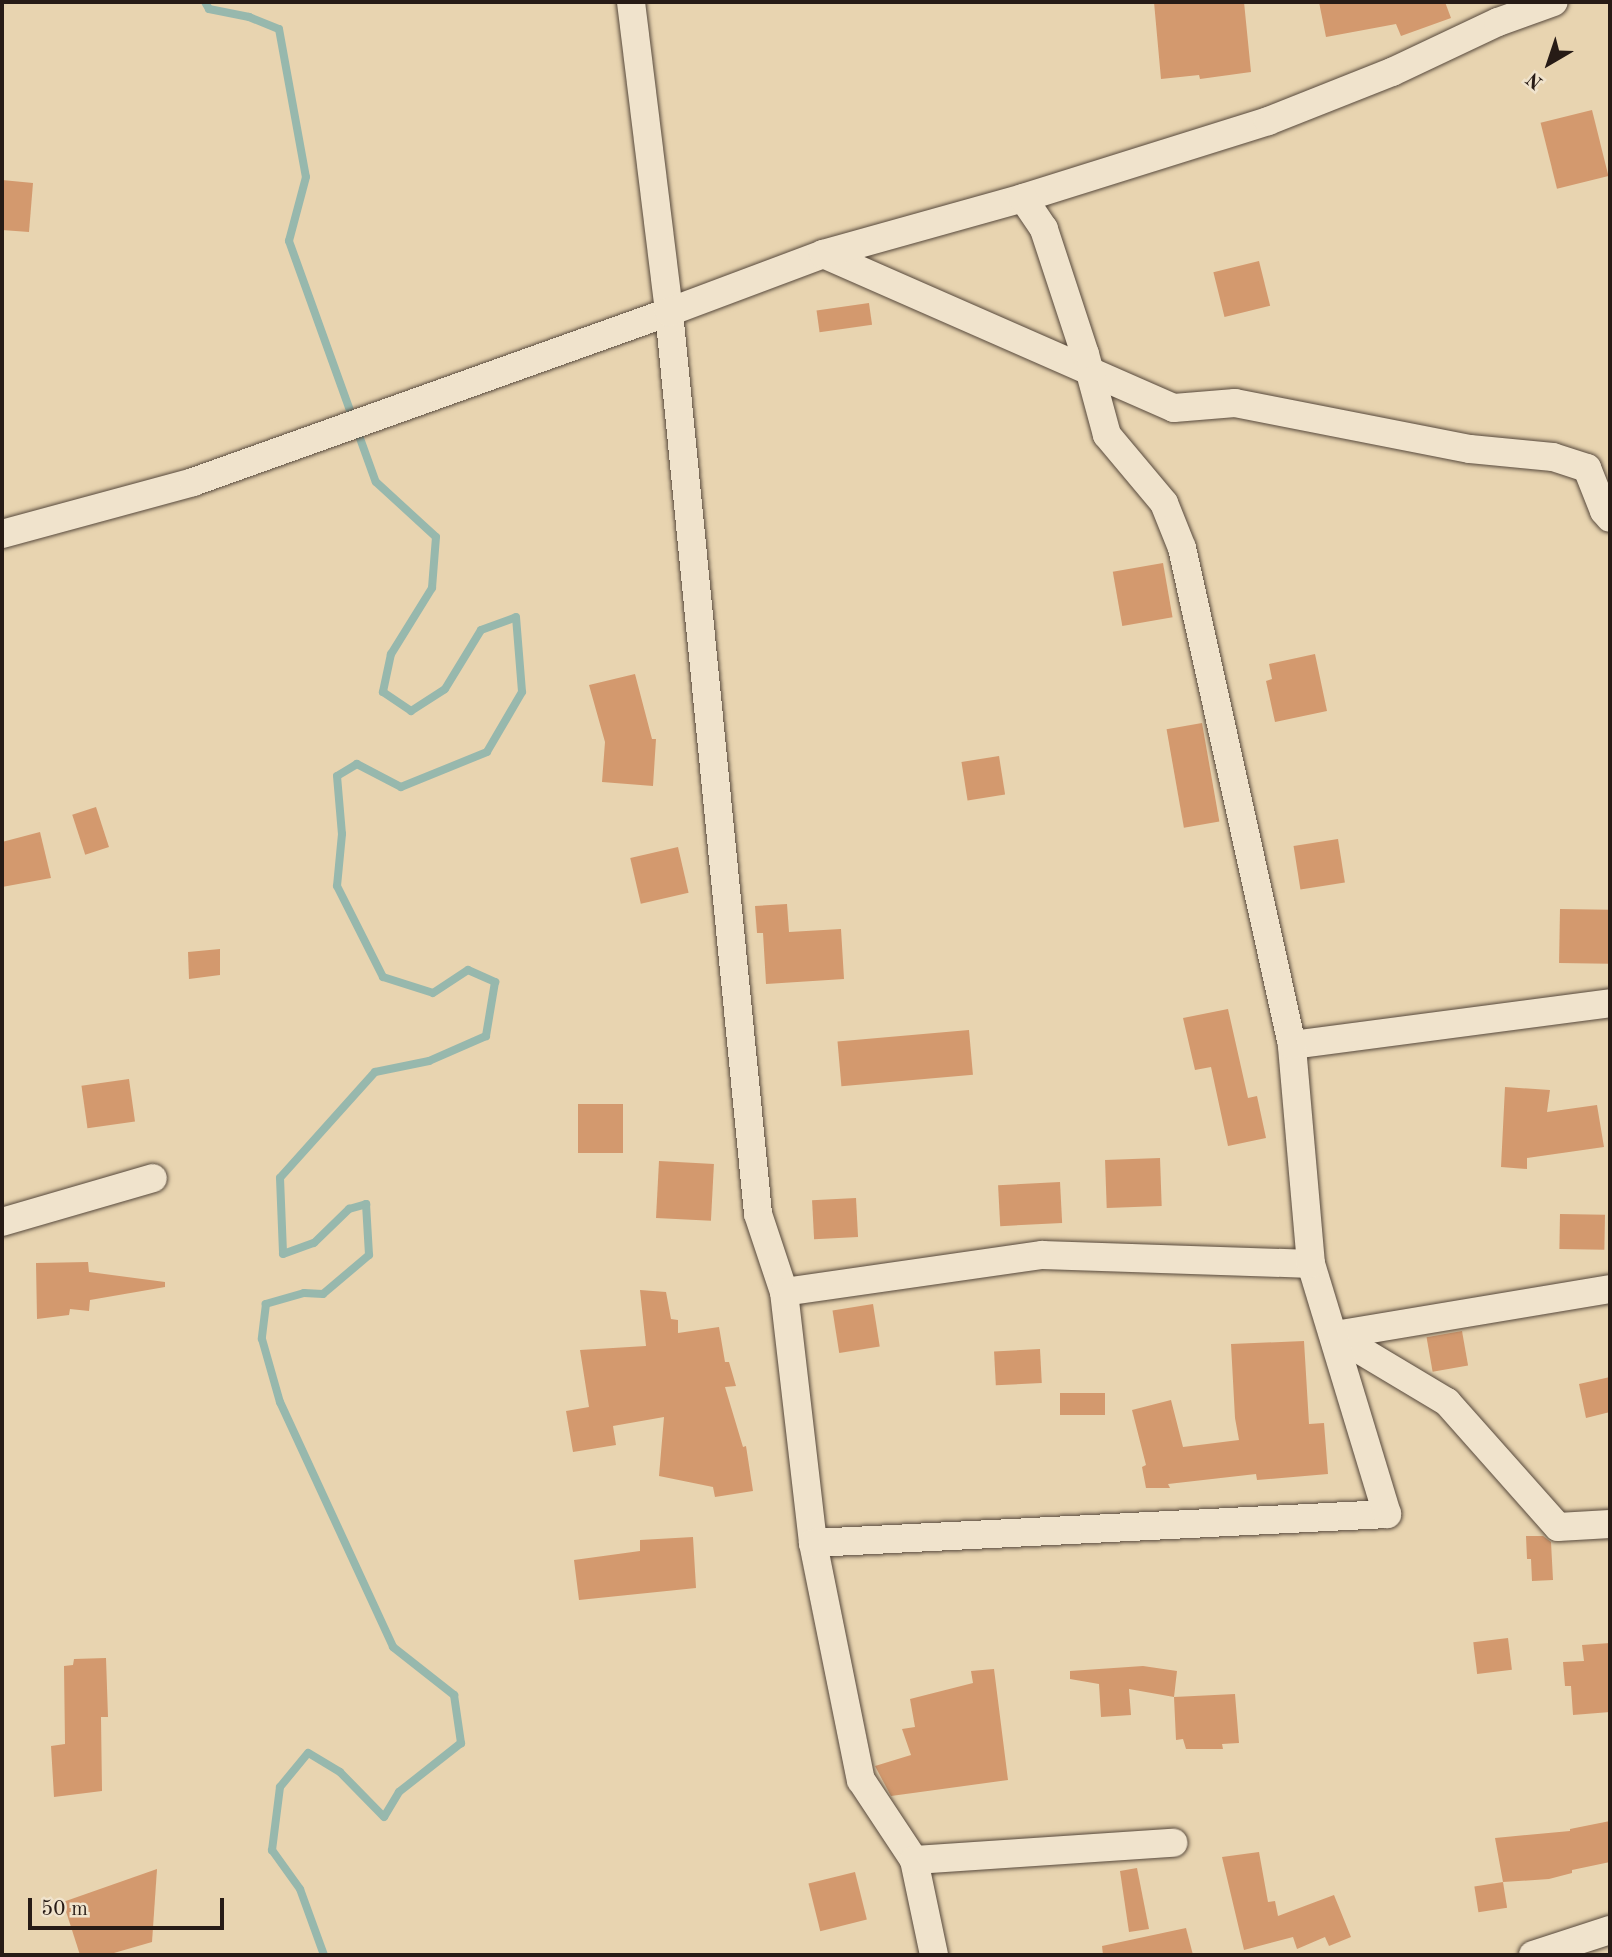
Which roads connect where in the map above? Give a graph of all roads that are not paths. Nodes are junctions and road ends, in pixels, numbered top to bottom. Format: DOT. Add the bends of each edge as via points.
graph roads {
  1 [pos="631,2"];
  2 [pos="1554,2"];
  3 [pos="1500,12"];
  4 [pos="1023,198"];
  5 [pos="823,254"];
  6 [pos="669,312"];
  7 [pos="1089,370"];
  8 [pos="1610,518"];
  9 [pos="2,534"];
  10 [pos="1610,1003"];
  11 [pos="1292,1045"];
  12 [pos="153,1178"];
  13 [pos="2,1222"];
  14 [pos="1311,1264"];
  15 [pos="1610,1289"];
  16 [pos="784,1292"];
  17 [pos="1335,1335"];
  18 [pos="1610,1524"];
  19 [pos="813,1543"];
  20 [pos="1173,1843"];
  21 [pos="914,1860"];
  22 [pos="1610,1930"];
  23 [pos="933,1955"];
  24 [pos="1533,1955"];
  1 -- 6 [label="street"];
  2 -- 3 [label="street"];
  3 -- 4 [label="street" via="1392,72 1268,121"];
  4 -- 5 [label="street"];
  4 -- 7 [label="street" via="1044,229"];
  5 -- 6 [label="street"];
  5 -- 7 [label="street"];
  6 -- 9 [label="street" via="193,482"];
  6 -- 16 [label="street" via="758,1214"];
  7 -- 8 [label="street" via="1174,408 1235,403 1470,449 1553,457 1587,468"];
  7 -- 11 [label="street" via="1107,435 1164,503 1182,548"];
  10 -- 11 [label="street"];
  11 -- 14 [label="street"];
  12 -- 13 [label="street"];
  14 -- 16 [label="street" via="1042,1255"];
  14 -- 17 [label="street"];
  15 -- 17 [label="street"];
  16 -- 19 [label="street"];
  17 -- 18 [label="street" via="1447,1402 1558,1527"];
  17 -- 19 [label="street" via="1387,1514"];
  19 -- 21 [label="street" via="861,1780"];
  20 -- 21 [label="street"];
  21 -- 23 [label="street"];
  22 -- 24 [label="street"];
}
